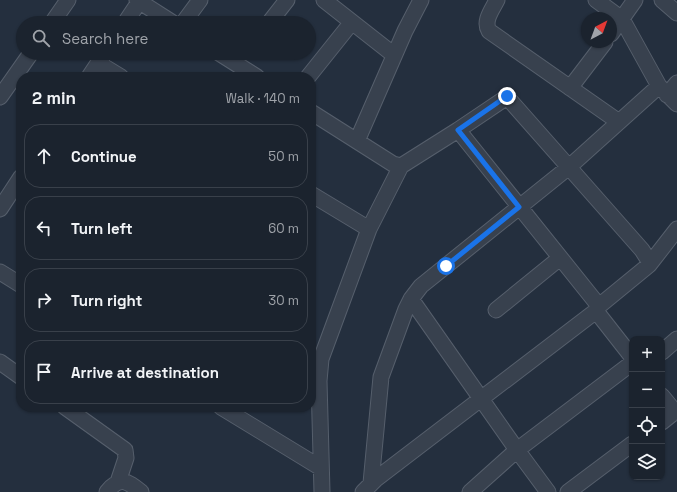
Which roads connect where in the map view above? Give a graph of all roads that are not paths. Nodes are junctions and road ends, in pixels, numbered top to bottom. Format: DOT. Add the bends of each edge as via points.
graph roads {
  1 [pos="68,0"];
  2 [pos="200,0"];
  3 [pos="287,0"];
  4 [pos="324,0"];
  5 [pos="420,0"];
  6 [pos="497,0"];
  7 [pos="596,0"];
  8 [pos="635,0"];
  9 [pos="662,0"];
  10 [pos="138,1"];
  11 [pos="677,13"];
  12 [pos="57,16"];
  13 [pos="129,16"];
  14 [pos="162,16"];
  15 [pos="188,16"];
  16 [pos="274,16"];
  17 [pos="622,19"];
  18 [pos="352,22"];
  19 [pos="617,26"];
  20 [pos="600,48"];
  21 [pos="394,55"];
  22 [pos="26,60"];
  23 [pos="100,60"];
  24 [pos="103,60"];
  25 [pos="242,60"];
  26 [pos="18,72"];
  27 [pos="92,72"];
  28 [pos="116,72"];
  29 [pos="253,72"];
  30 [pos="312,72"];
  31 [pos="16,74"];
  32 [pos="677,83"];
  33 [pos="570,88"];
  34 [pos="668,95"];
  35 [pos="0,97"];
  36 [pos="316,115"];
  37 [pos="619,122"];
  38 [pos="458,130"];
  39 [pos="357,141"];
  40 [pos="401,166"];
  41 [pos="569,167"];
  42 [pos="16,186"];
  43 [pos="316,197"];
  44 [pos="519,207"];
  45 [pos="0,208"];
  46 [pos="369,230"];
  47 [pos="677,230"];
  48 [pos="560,258"];
  49 [pos="649,265"];
  50 [pos="0,272"];
  51 [pos="16,282"];
  52 [pos="411,299"];
  53 [pos="598,309"];
  54 [pos="496,310"];
  55 [pos="677,339"];
  56 [pos="665,349"];
  57 [pos="629,353"];
  58 [pos="0,362"];
  59 [pos="629,365"];
  60 [pos="316,367"];
  61 [pos="16,373"];
  62 [pos="316,385"];
  63 [pos="481,399"];
  64 [pos="665,399"];
  65 [pos="676,411"];
  66 [pos="72,412"];
  67 [pos="229,412"];
  68 [pos="665,420"];
  69 [pos="629,446"];
  70 [pos="517,450"];
  71 [pos="321,468"];
  72 [pos="113,487"];
  73 [pos="367,488"];
  74 [pos="141,492"];
  75 [pos="322,492"];
  76 [pos="470,492"];
  77 [pos="548,492"];
  78 [pos="568,492"];
  1 -- 12 [label="street"];
  2 -- 15 [label="street"];
  3 -- 16 [label="street"];
  4 -- 18 [label="street"];
  5 -- 21 [label="street"];
  6 -- 33 [label="street" via="487,19 489,31"];
  7 -- 17 [label="street"];
  8 -- 17 [label="street"];
  9 -- 11 [label="street"];
  10 -- 13 [label="street"];
  10 -- 14 [label="street"];
  17 -- 19 [label="street"];
  17 -- 34 [label="street"];
  18 -- 21 [label="street"];
  18 -- 30 [label="street"];
  20 -- 33 [label="street"];
  21 -- 39 [label="street"];
  22 -- 26 [label="street"];
  23 -- 27 [label="street"];
  24 -- 28 [label="street"];
  25 -- 29 [label="street"];
  31 -- 35 [label="street"];
  32 -- 34 [label="street"];
  33 -- 37 [label="street"];
  34 -- 37 [label="street"];
  36 -- 39 [label="street"];
  37 -- 41 [label="street"];
  38 -- 40 [label="street"];
  38 -- 41 [label="street" via="507,96"];
  38 -- 44 [label="street"];
  39 -- 40 [label="street" via="393,164"];
  40 -- 46 [label="street"];
  41 -- 44 [label="street"];
  41 -- 49 [label="street" via="642,250"];
  42 -- 45 [label="street"];
  43 -- 46 [label="street"];
  44 -- 48 [label="street"];
  44 -- 52 [label="street" via="422,286"];
  46 -- 60 [label="street" via="322,359"];
  47 -- 49 [label="street"];
  48 -- 53 [label="street"];
  48 -- 54 [label="street"];
  49 -- 53 [label="street"];
  50 -- 51 [label="street"];
  52 -- 63 [label="street"];
  52 -- 73 [label="street" via="381,377"];
  53 -- 57 [label="street"];
  53 -- 63 [label="street"];
  55 -- 56 [label="street"];
  58 -- 61 [label="street"];
  59 -- 70 [label="street"];
  62 -- 71 [label="street"];
  63 -- 70 [label="street"];
  63 -- 73 [label="street"];
  64 -- 65 [label="street"];
  65 -- 68 [label="street"];
  66 -- 72 [label="street" via="125,450 126,458"];
  67 -- 71 [label="street"];
  69 -- 78 [label="street"];
  70 -- 76 [label="street"];
  70 -- 77 [label="street"];
  71 -- 75 [label="street"];
  72 -- 74 [label="street" via="124,481"];
}
